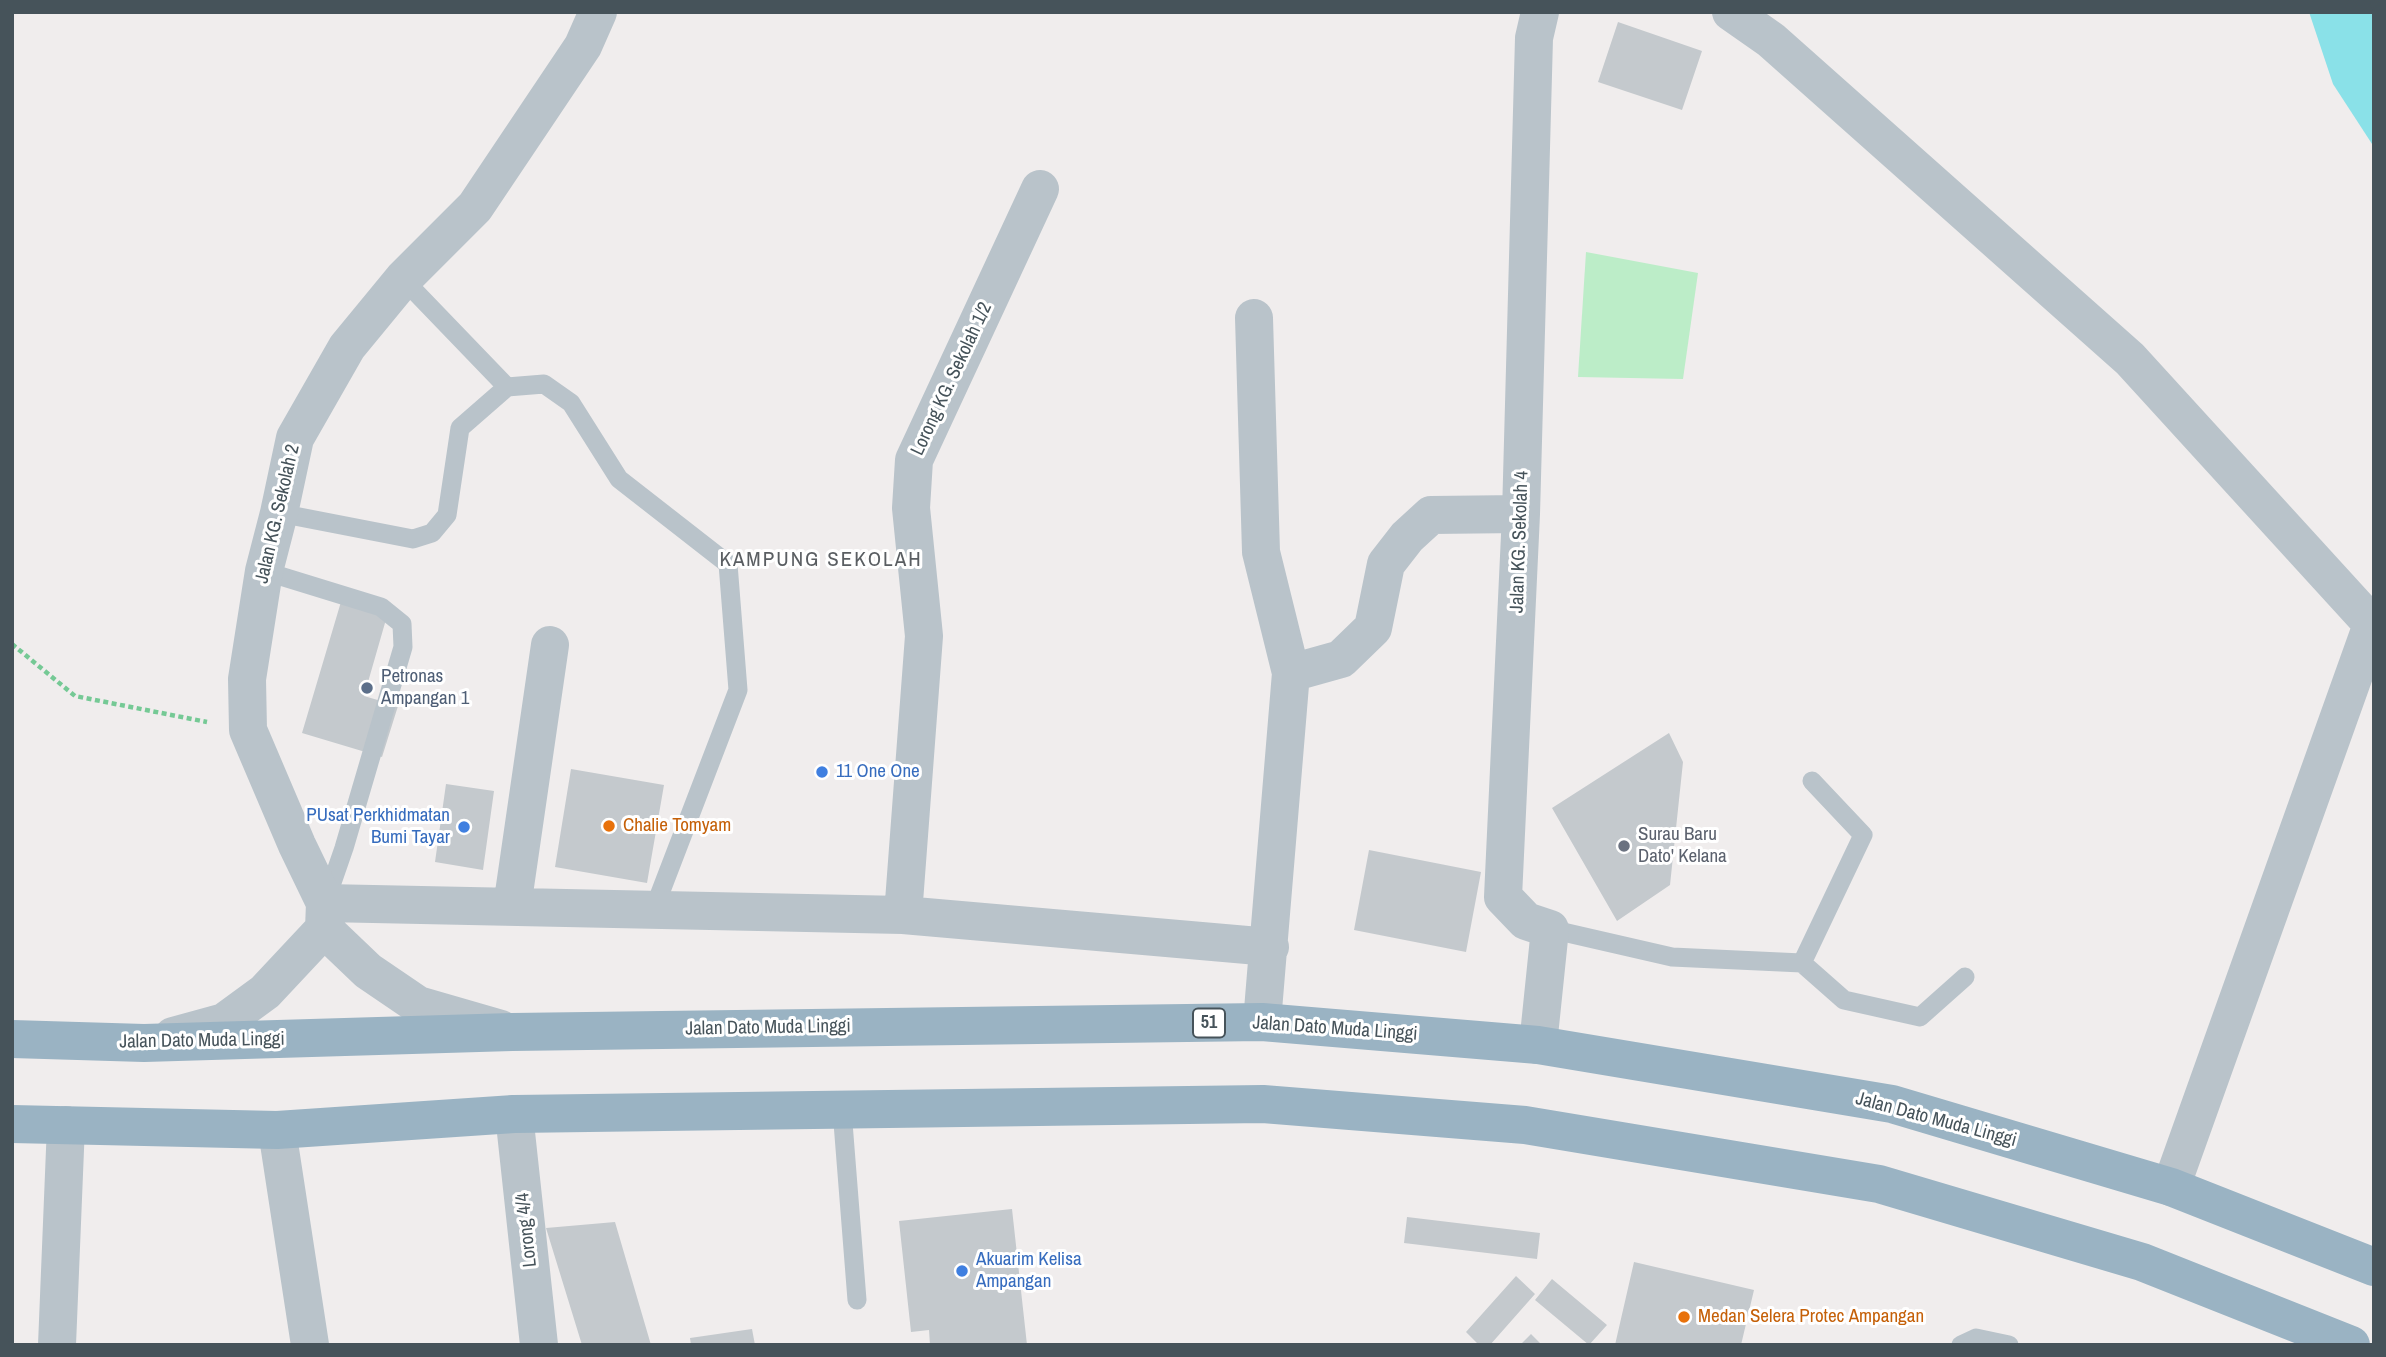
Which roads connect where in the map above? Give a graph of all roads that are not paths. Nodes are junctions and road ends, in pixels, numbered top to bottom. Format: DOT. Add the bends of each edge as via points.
graph roads {
  1 [pos="598,12"];
  2 [pos="1540,12"];
  3 [pos="1731,12"];
  4 [pos="1040,189"];
  5 [pos="403,279"];
  6 [pos="1254,318"];
  7 [pos="507,387"];
  8 [pos="279,513"];
  9 [pos="1521,514"];
  10 [pos="264,571"];
  11 [pos="2372,621"];
  12 [pos="550,645"];
  13 [pos="1291,673"];
  14 [pos="1812,781"];
  15 [pos="512,907"];
  16 [pos="654,909"];
  17 [pos="903,915"];
  18 [pos="325,916"];
  19 [pos="1550,929"];
  20 [pos="1269,947"];
  21 [pos="1802,963"];
  22 [pos="1965,977"];
  23 [pos="1262,1022"];
  24 [pos="512,1032"];
  25 [pos="12,1039"];
  26 [pos="144,1044"];
  27 [pos="1538,1045"];
  28 [pos="842,1110"];
  29 [pos="514,1114"];
  30 [pos="12,1124"];
  31 [pos="66,1125"];
  32 [pos="277,1130"];
  33 [pos="2172,1187"];
  34 [pos="2374,1267"];
  35 [pos="857,1300"];
  36 [pos="57,1345"];
  37 [pos="310,1345"];
  38 [pos="539,1345"];
  39 [pos="1961,1345"];
  40 [pos="2009,1345"];
  41 [pos="2351,1345"];
  1 -- 5 [label="street, Jalan KG. Sekolah 2" via="583,46 475,207"];
  2 -- 9 [label="street, Jalan KG. Sekolah 4" via="1534,38"];
  3 -- 11 [label="street" via="1771,40 2130,359"];
  4 -- 17 [label="street, Lorong KG. Sekolah 1/2" via="914,460 911,508 925,636"];
  5 -- 7 [label="lane"];
  5 -- 8 [label="street, Jalan KG. Sekolah 2" via="347,347 295,438"];
  6 -- 13 [label="street" via="1261,552"];
  7 -- 8 [label="lane" via="460,428 447,515 432,533 413,539"];
  7 -- 16 [label="lane" via="544,384 571,403 619,479 728,564 738,690"];
  8 -- 10 [label="street, Jalan KG. Sekolah 2"];
  9 -- 13 [label="street" via="1431,515 1386,564 1373,628 1341,659"];
  9 -- 19 [label="street, Jalan KG. Sekolah 4" via="1503,897 1526,921"];
  10 -- 18 [label="street, Jalan KG. Sekolah 2" via="247,679 248,730"];
  10 -- 18 [label="lane" via="381,607 402,624 403,647"];
  11 -- 33 [label="street"];
  12 -- 15 [label="street"];
  13 -- 20 [label="street"];
  14 -- 21 [label="lane" via="1863,835"];
  15 -- 16 [label="street"];
  15 -- 18 [label="street"];
  16 -- 17 [label="street"];
  17 -- 20 [label="street"];
  18 -- 24 [label="street, Jalan KG. Sekolah 2" via="368,971 418,1005"];
  18 -- 26 [label="street" via="265,992 224,1022"];
  19 -- 21 [label="lane" via="1672,957"];
  19 -- 27 [label="street"];
  20 -- 23 [label="street"];
  21 -- 22 [label="lane" via="1844,1000 1920,1017"];
  23 -- 24 [label="highway, Jalan Dato Muda Linggi / 51"];
  23 -- 27 [label="highway, Jalan Dato Muda Linggi / 51"];
  24 -- 26 [label="highway, Jalan Dato Muda Linggi / 51"];
  25 -- 26 [label="highway, Jalan Dato Muda Linggi / 51"];
  27 -- 33 [label="highway, Jalan Dato Muda Linggi / 51" via="1892,1104"];
  28 -- 29 [label="highway"];
  28 -- 35 [label="lane"];
  28 -- 41 [label="highway" via="1263,1104 1525,1125 1879,1184 2142,1262"];
  29 -- 32 [label="highway"];
  29 -- 38 [label="street, Lorong 4/4"];
  30 -- 31 [label="highway"];
  31 -- 32 [label="highway"];
  31 -- 36 [label="street"];
  32 -- 37 [label="street"];
  33 -- 34 [label="highway, Jalan Dato Muda Linggi / 51"];
  39 -- 40 [label="lane" via="1976,1338"];
}
